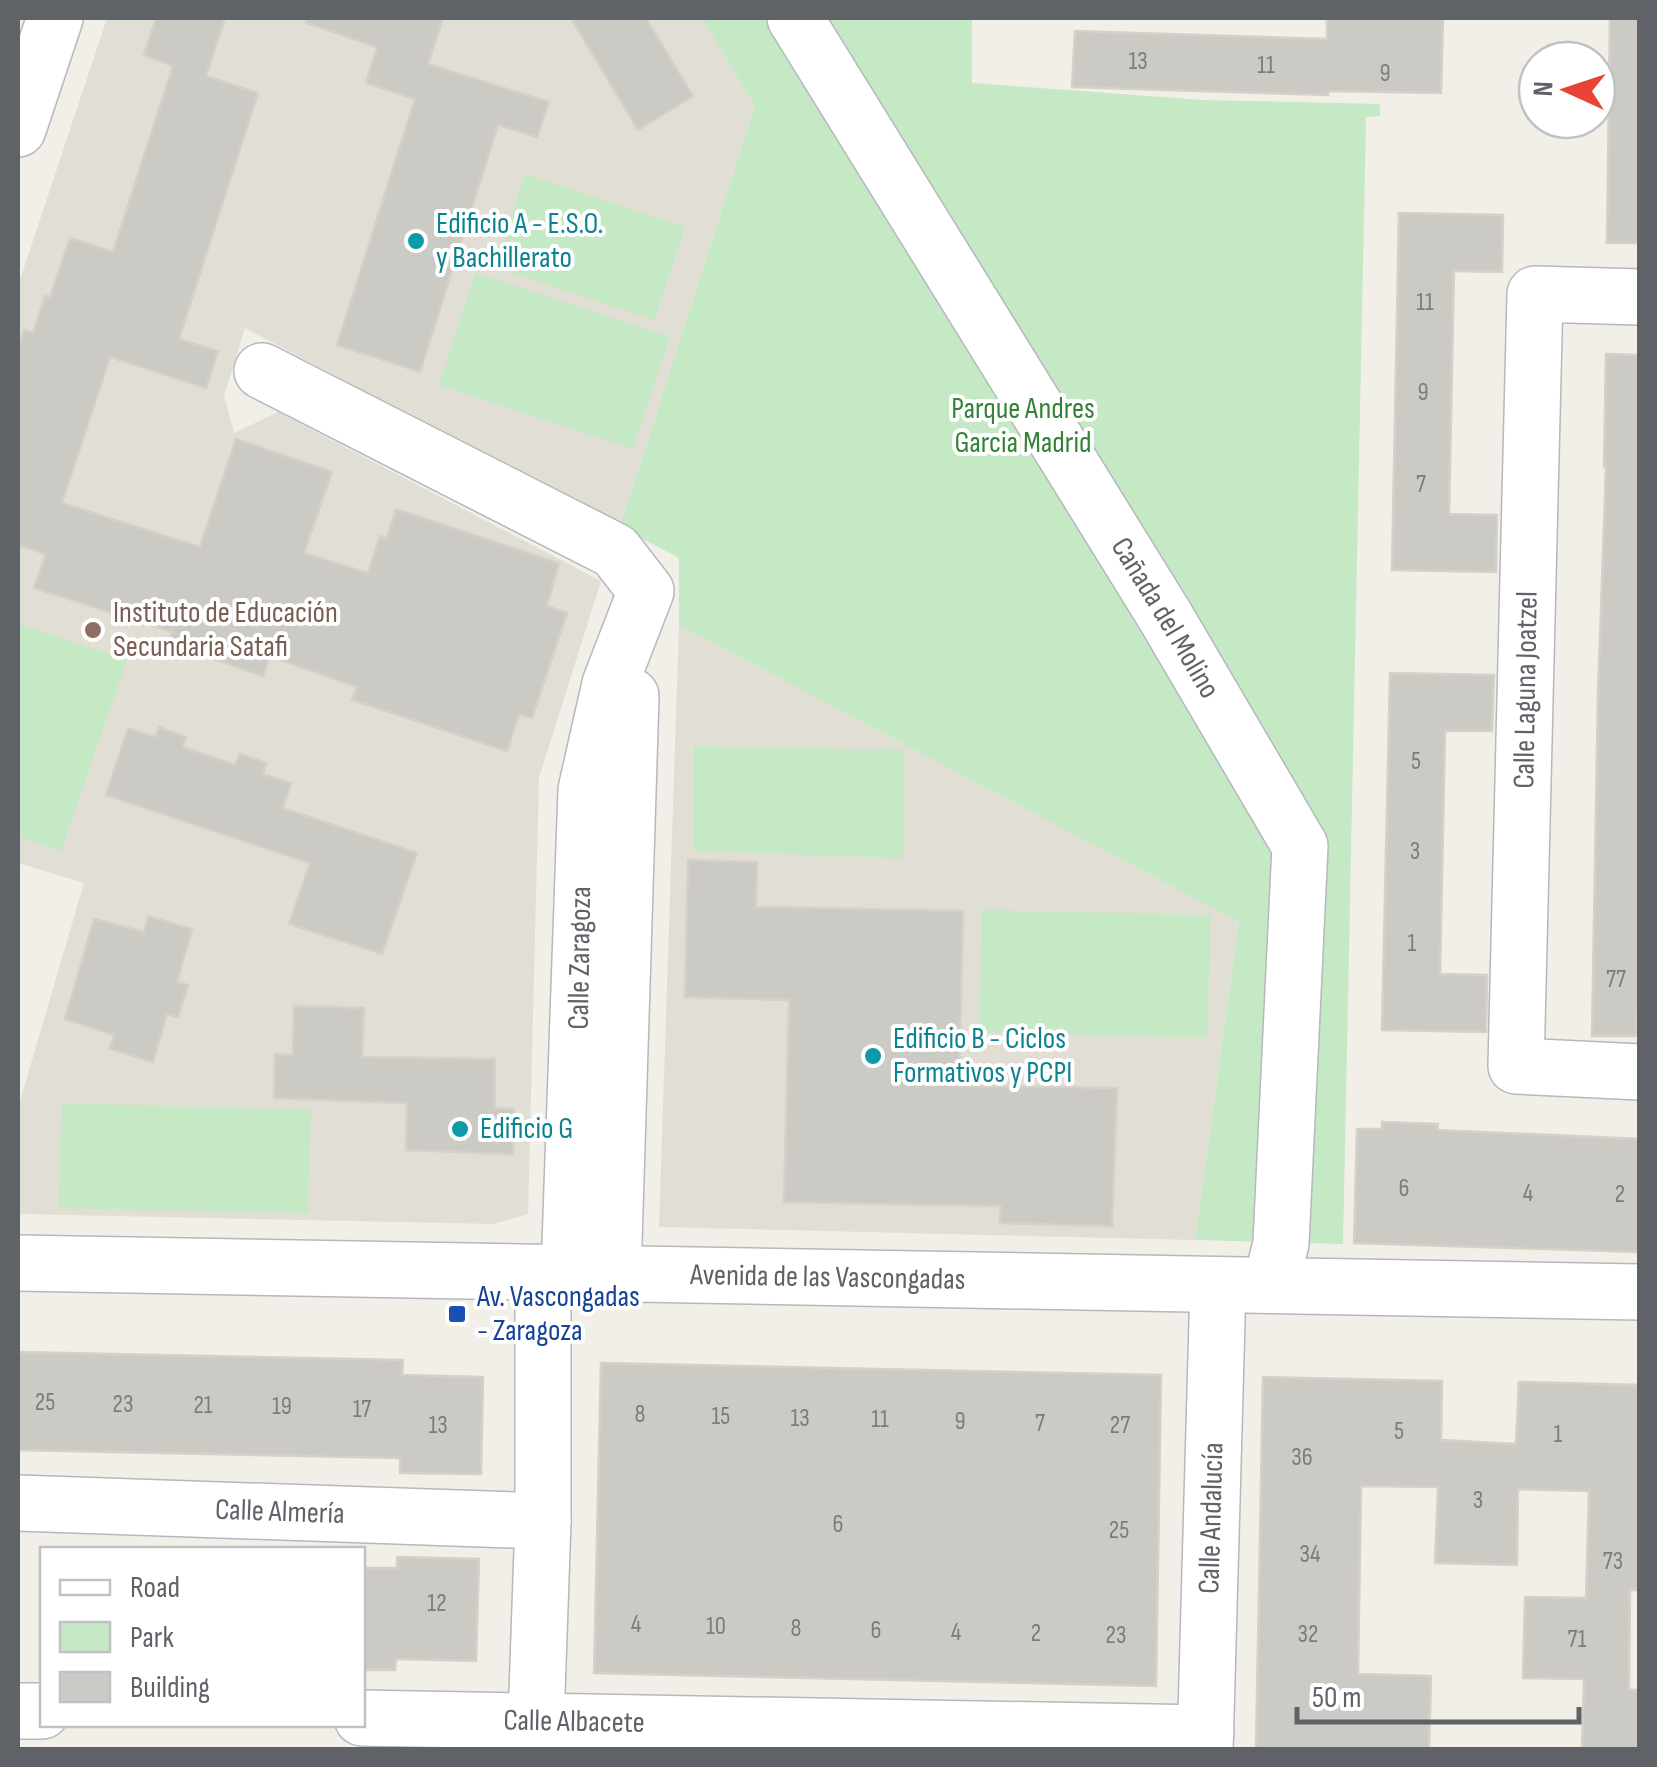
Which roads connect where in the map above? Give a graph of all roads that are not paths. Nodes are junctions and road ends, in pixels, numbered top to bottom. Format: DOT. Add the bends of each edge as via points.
graph roads {
  1 [pos="55,18"];
  2 [pos="795,18"];
  3 [pos="18,128"];
  4 [pos="1640,297"];
  5 [pos="262,371"];
  6 [pos="1640,1072"];
  7 [pos="18,1263"];
  8 [pos="575,1273"];
  9 [pos="1218,1284"];
  10 [pos="1272,1286"];
  11 [pos="1640,1292"];
  12 [pos="18,1504"];
  13 [pos="543,1521"];
  14 [pos="365,1718"];
  15 [pos="536,1735"];
  16 [pos="1206,1741"];
  1 -- 3 [label="street"];
  2 -- 10 [label="street, Cañada del Molino" via="1300,846 1281,1242"];
  4 -- 6 [label="street, Calle Laguna Joatzel" via="1535,294 1516,1066"];
  5 -- 8 [label="street, Calle Zaragoza" via="615,551 646,591 626,648 630,764"];
  7 -- 8 [label="street, Avenida de las Vascongadas"];
  8 -- 9 [label="street, Avenida de las Vascongadas"];
  8 -- 13 [label="street, Calle Zaragoza"];
  9 -- 10 [label="street, Avenida de las Vascongadas"];
  9 -- 16 [label="street, Calle Andalucía"];
  10 -- 11 [label="street, Avenida de las Vascongadas"];
  12 -- 13 [label="street, Calle Almería"];
  13 -- 15 [label="street, Calle Zaragoza"];
  14 -- 15 [label="street, Calle Albacete"];
  15 -- 16 [label="street, Calle Albacete"];
}
